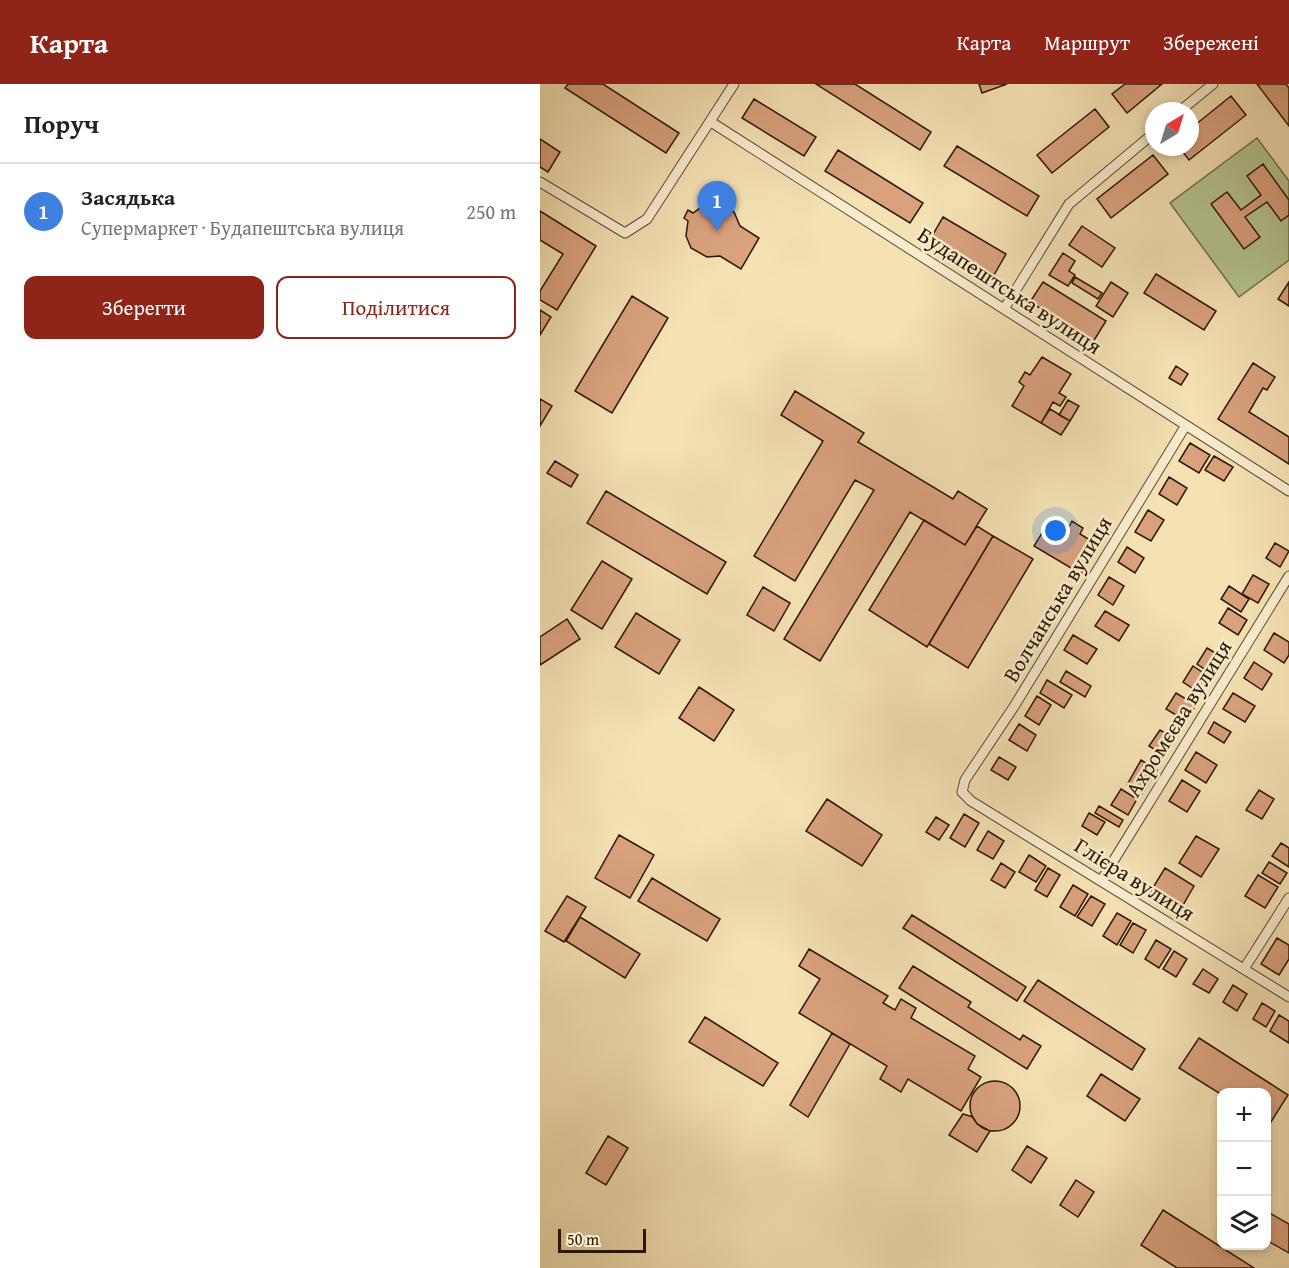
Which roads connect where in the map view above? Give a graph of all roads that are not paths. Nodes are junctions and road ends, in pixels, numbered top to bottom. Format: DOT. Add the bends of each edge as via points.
graph roads {
  1 [pos="734,84"];
  2 [pos="1212,84"];
  3 [pos="1191,102"];
  4 [pos="711,122"];
  5 [pos="1145,141"];
  6 [pos="540,182"];
  7 [pos="1004,309"];
  8 [pos="1186,425"];
  9 [pos="1289,491"];
  10 [pos="1289,576"];
  11 [pos="962,792"];
  12 [pos="1101,880"];
  13 [pos="1289,897"];
  14 [pos="1244,969"];
  15 [pos="1289,997"];
  1 -- 4 [label="street"];
  2 -- 3 [label="street"];
  4 -- 6 [label="street" via="647,219 625,233"];
  4 -- 7 [label="street, Будапештська вулиця"];
  5 -- 7 [label="street" via="1069,204"];
  7 -- 8 [label="street, Будапештська вулиця"];
  8 -- 9 [label="street, Будапештська вулиця"];
  8 -- 11 [label="street, Волчанська вулиця" via="965,780"];
  10 -- 12 [label="street, Ахромєєва вулиця"];
  11 -- 12 [label="street, Глієра вулиця"];
  12 -- 14 [label="street, Глієра вулиця"];
  13 -- 14 [label="street"];
  14 -- 15 [label="street, Глієра вулиця"];
}
